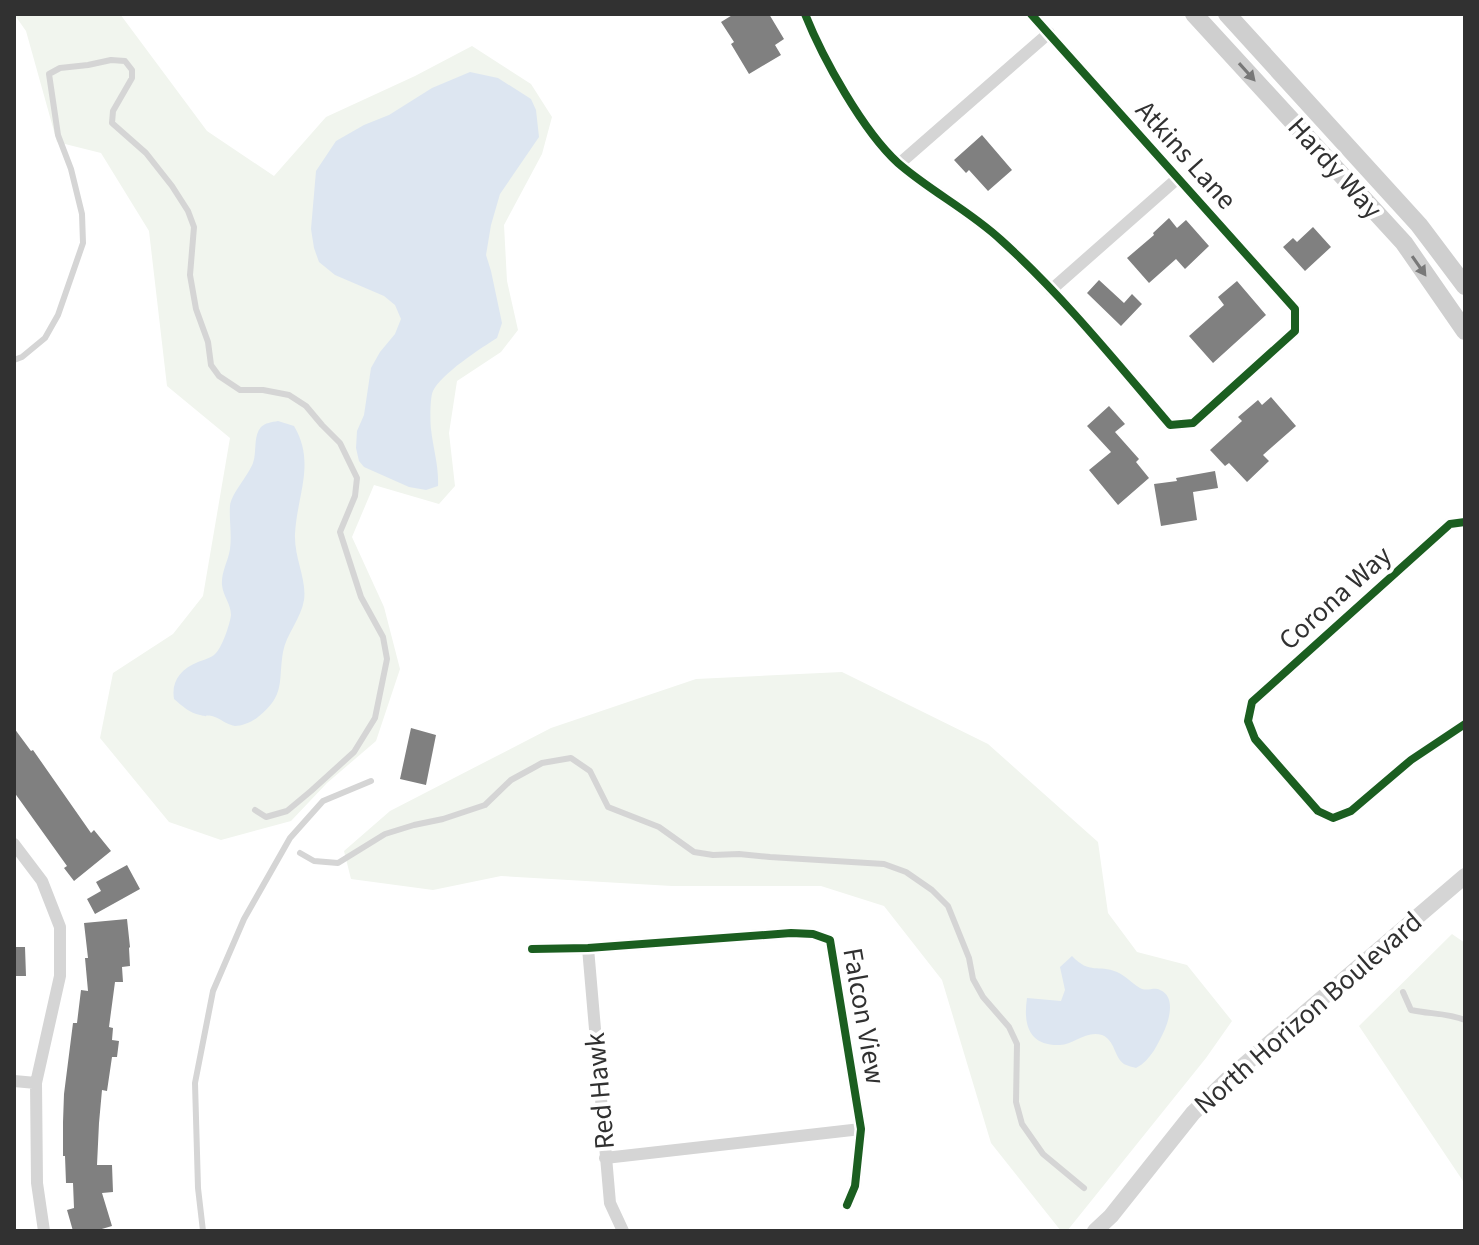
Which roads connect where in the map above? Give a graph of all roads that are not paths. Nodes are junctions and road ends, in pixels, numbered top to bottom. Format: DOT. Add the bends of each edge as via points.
graph roads {
  1 [pos="805,14"];
  2 [pos="1031,14"];
  3 [pos="1194,14"];
  4 [pos="1227,14"];
  5 [pos="1049,33"];
  6 [pos="899,164"];
  7 [pos="1178,178"];
  8 [pos="1465,286"];
  9 [pos="1051,290"];
  10 [pos="1465,331"];
  11 [pos="14,360"];
  12 [pos="1465,522"];
  13 [pos="1462,731"];
  14 [pos="371,781"];
  15 [pos="255,810"];
  16 [pos="14,844"];
  17 [pos="300,853"];
  18 [pos="1465,876"];
  19 [pos="588,948"];
  20 [pos="532,949"];
  21 [pos="1403,992"];
  22 [pos="1465,1020"];
  23 [pos="14,1081"];
  24 [pos="36,1083"];
  25 [pos="861,1129"];
  26 [pos="605,1158"];
  27 [pos="1084,1188"];
  28 [pos="847,1205"];
  29 [pos="620,1230"];
  30 [pos="44,1231"];
  31 [pos="203,1231"];
  32 [pos="1095,1231"];
  1 -- 6 [label="street" via="851,103"];
  2 -- 5 [label="street, Atkins Lane"];
  3 -- 10 [label="main road, Hardy Way, one-way" via="1404,243"];
  4 -- 8 [label="main road, Hardy Way" via="1419,225"];
  5 -- 6 [label="street"];
  5 -- 7 [label="street, Atkins Lane"];
  6 -- 9 [label="street" via="1000,238"];
  7 -- 9 [label="street"];
  7 -- 9 [label="street, Atkins Lane" via="1295,309 1295,331 1193,423 1170,425"];
  11 -- 15 [label="lane" via="45,338 83,243 82,214 58,135 49,74 60,68 125,61 132,78 112,123 146,153 188,211 194,227 190,275 211,365 240,390 289,395 306,406 340,443 357,478 340,532 361,597 383,637 387,659 375,718 354,752 287,811 266,817"];
  12 -- 13 [label="street, Corona Way" via="1450,524 1252,702 1248,721 1255,739 1318,811 1333,818 1351,811 1411,760"];
  14 -- 31 [label="lane" via="323,801 290,838 244,919 213,991 195,1083"];
  16 -- 24 [label="street" via="42,881 60,927 60,976"];
  17 -- 27 [label="lane" via="314,861 338,863 385,834 485,805 511,780 542,763 571,758 590,771 608,807 659,827 694,852 884,864 906,872 948,906 973,979 1017,1044 1016,1102 1022,1124 1043,1154"];
  18 -- 32 [label="street, North Horizon Boulevard" via="1230,1077 1193,1113"];
  19 -- 20 [label="street, Falcon View"];
  19 -- 25 [label="street, Falcon View" via="791,933 830,940"];
  19 -- 26 [label="street, Red Hawk"];
  21 -- 22 [label="lane" via="1411,1010"];
  23 -- 24 [label="street"];
  24 -- 30 [label="street" via="37,1183"];
  25 -- 26 [label="street"];
  25 -- 28 [label="street, Falcon View" via="855,1186"];
  26 -- 29 [label="street, Red Hawk" via="610,1203"];
}
